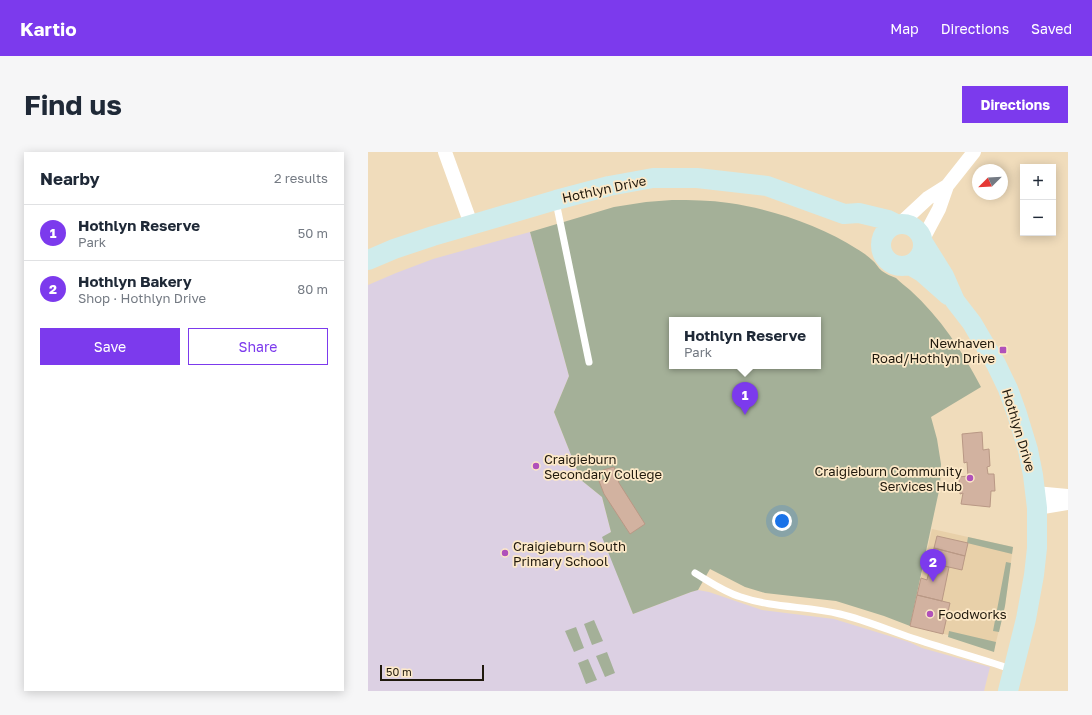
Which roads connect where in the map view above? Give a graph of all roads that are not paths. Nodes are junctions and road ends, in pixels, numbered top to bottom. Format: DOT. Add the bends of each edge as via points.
graph roads {
  1 [pos="445,152"];
  2 [pos="974,152"];
  3 [pos="948,186"];
  4 [pos="556,200"];
  5 [pos="844,214"];
  6 [pos="471,224"];
  7 [pos="898,224"];
  8 [pos="923,241"];
  9 [pos="881,246"];
  10 [pos="368,260"];
  11 [pos="910,265"];
  12 [pos="955,300"];
  13 [pos="589,362"];
  14 [pos="1068,496"];
  15 [pos="1036,501"];
  16 [pos="1068,503"];
  17 [pos="695,573"];
  18 [pos="1013,670"];
  19 [pos="1008,691"];
  1 -- 6 [label="street"];
  2 -- 3 [label="street"];
  3 -- 7 [label="street" via="928,198"];
  3 -- 8 [label="street"];
  4 -- 5 [label="street, Hothlyn Drive" via="609,186 654,178 697,178 767,186"];
  4 -- 6 [label="street, Hothlyn Drive"];
  4 -- 13 [label="lane"];
  5 -- 7 [label="street, Hothlyn Drive" via="859,213"];
  5 -- 9 [label="street, Hothlyn Drive" via="873,234"];
  6 -- 10 [label="street, Hothlyn Drive"];
  7 -- 8 [label="street" via="909,224 915,228"];
  7 -- 9 [label="street" via="890,226 883,235"];
  8 -- 11 [label="street" via="920,256"];
  8 -- 12 [label="street, Hothlyn Drive"];
  9 -- 11 [label="street" via="884,257 889,262 899,266"];
  11 -- 12 [label="street, Hothlyn Drive"];
  12 -- 15 [label="street, Hothlyn Drive" via="972,323 1008,389 1028,450"];
  14 -- 15 [label="street"];
  15 -- 16 [label="street"];
  15 -- 18 [label="street, Hothlyn Drive" via="1037,548 1034,575"];
  17 -- 18 [label="lane" via="740,597 856,618"];
  18 -- 19 [label="street, Hothlyn Drive"];
}
